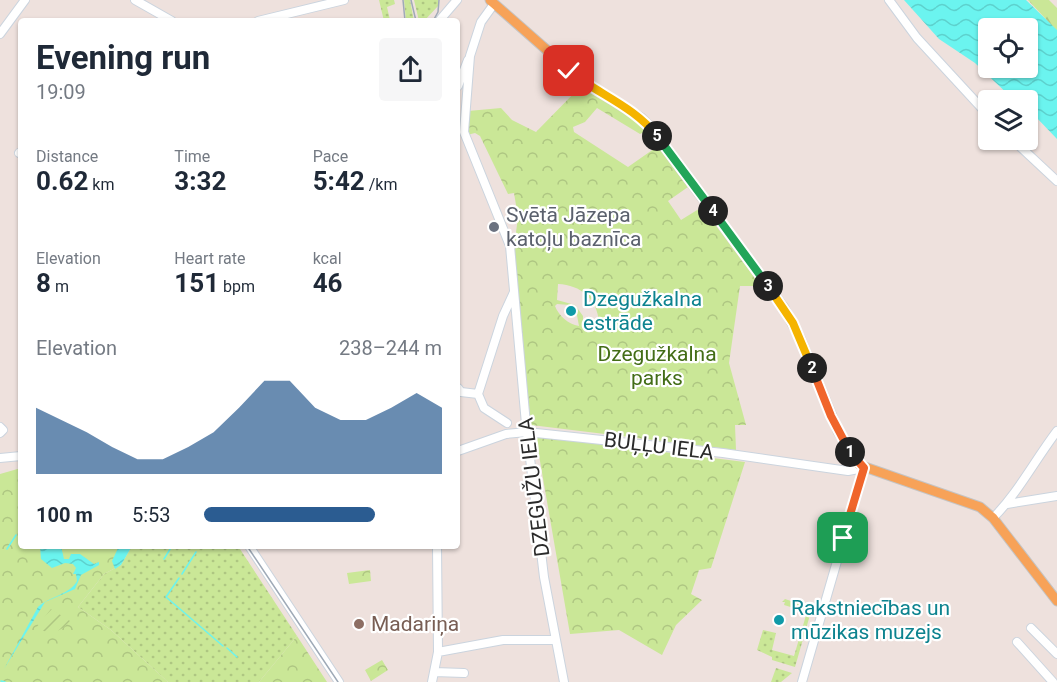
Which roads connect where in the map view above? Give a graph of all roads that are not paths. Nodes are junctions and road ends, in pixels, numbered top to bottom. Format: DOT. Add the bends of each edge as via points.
graph roads {
  1 [pos="25,0"];
  2 [pos="135,0"];
  3 [pos="344,0"];
  4 [pos="457,0"];
  5 [pos="889,0"];
  6 [pos="492,2"];
  7 [pos="167,18"];
  8 [pos="270,18"];
  9 [pos="442,18"];
  10 [pos="0,34"];
  11 [pos="470,56"];
  12 [pos="460,81"];
  13 [pos="978,104"];
  14 [pos="1024,150"];
  15 [pos="1057,181"];
  16 [pos="515,291"];
  17 [pos="460,391"];
  18 [pos="478,393"];
  19 [pos="507,423"];
  20 [pos="0,427"];
  21 [pos="1057,431"];
  22 [pos="527,432"];
  23 [pos="0,433"];
  24 [pos="460,450"];
  25 [pos="18,456"];
  26 [pos="0,458"];
  27 [pos="864,468"];
  28 [pos="1057,496"];
  29 [pos="1007,504"];
  30 [pos="993,518"];
  31 [pos="251,549"];
  32 [pos="436,549"];
  33 [pos="1057,602"];
  34 [pos="1031,628"];
  35 [pos="554,640"];
  36 [pos="1017,642"];
  37 [pos="438,652"];
  38 [pos="1057,654"];
  39 [pos="434,672"];
  40 [pos="464,673"];
  41 [pos="339,682"];
  42 [pos="432,682"];
  43 [pos="564,682"];
  44 [pos="802,682"];
  45 [pos="1053,682"];
  1 -- 10 [label="street"];
  2 -- 7 [label="street"];
  3 -- 8 [label="street"];
  4 -- 9 [label="street"];
  5 -- 13 [label="street" via="917,38"];
  6 -- 11 [label="street"];
  6 -- 27 [label="main road" via="582,81 649,126 784,308 838,431"];
  11 -- 12 [label="street"];
  11 -- 16 [label="street, DZEGUŽU IELA" via="464,132 510,246"];
  14 -- 15 [label="street"];
  16 -- 18 [label="street"];
  16 -- 22 [label="street, DZEGUŽU IELA"];
  17 -- 18 [label="street"];
  18 -- 19 [label="street" via="484,408"];
  20 -- 23 [label="street"];
  21 -- 29 [label="street"];
  22 -- 24 [label="street, BUĻĻU IELA" via="506,434"];
  22 -- 27 [label="street, BUĻĻU IELA" via="848,471"];
  22 -- 35 [label="street, DZEGUŽU IELA"];
  25 -- 26 [label="street"];
  27 -- 30 [label="main road" via="968,501"];
  27 -- 44 [label="street"];
  28 -- 29 [label="street"];
  29 -- 30 [label="street"];
  30 -- 33 [label="main road"];
  31 -- 41 [label="street"];
  32 -- 37 [label="street"];
  34 -- 38 [label="street"];
  35 -- 37 [label="street" via="503,640"];
  35 -- 43 [label="street, DZEGUŽU IELA"];
  36 -- 45 [label="street"];
  37 -- 39 [label="street"];
  39 -- 40 [label="street"];
  39 -- 42 [label="street"];
}
